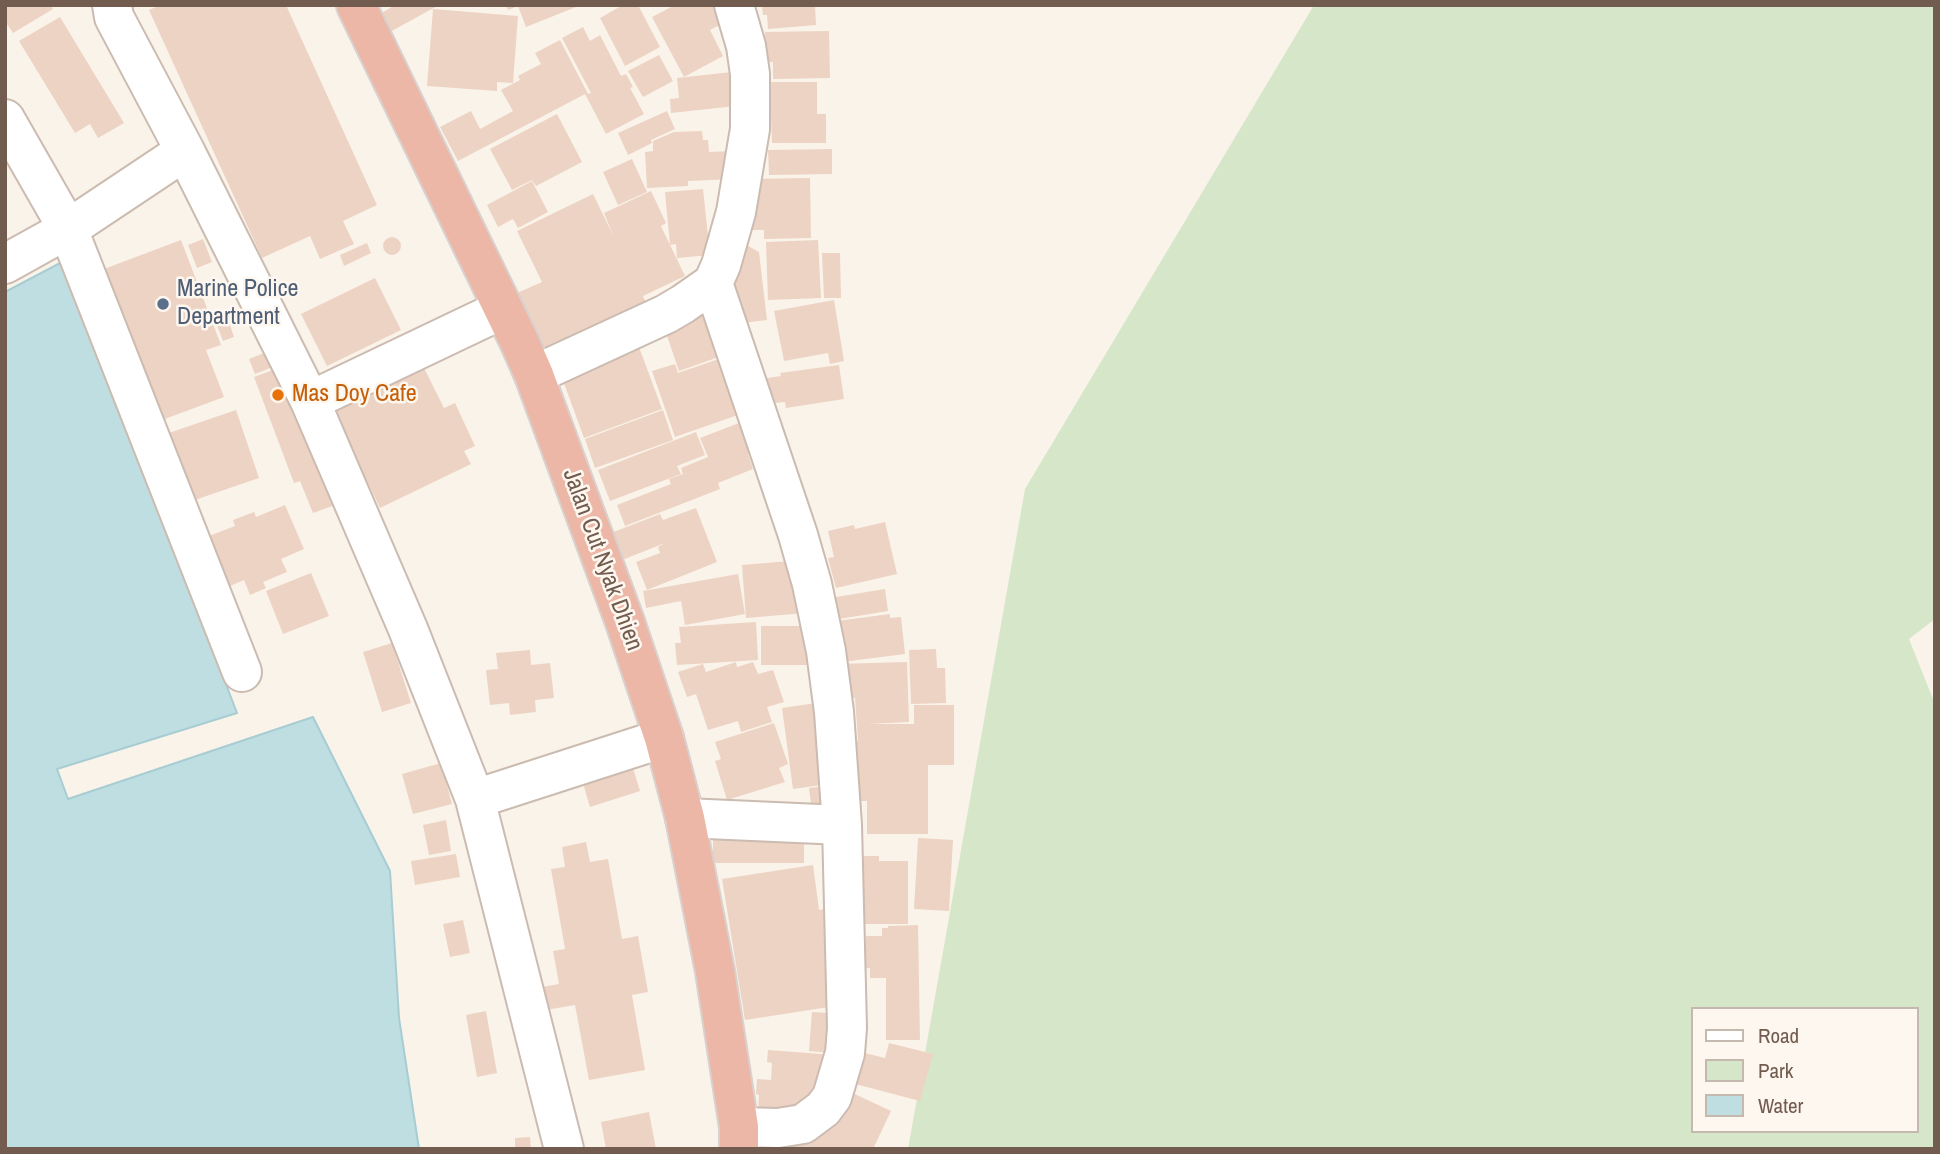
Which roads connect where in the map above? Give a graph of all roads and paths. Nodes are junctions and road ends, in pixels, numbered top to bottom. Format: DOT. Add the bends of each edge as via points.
graph roads {
  1 [pos="112,5"];
  2 [pos="356,5"];
  3 [pos="734,5"];
  4 [pos="5,119"];
  5 [pos="185,151"];
  6 [pos="68,229"];
  7 [pos="5,264"];
  8 [pos="713,282"];
  9 [pos="503,309"];
  10 [pos="534,375"];
  11 [pos="310,401"];
  12 [pos="242,672"];
  13 [pos="664,738"];
  14 [pos="475,799"];
  15 [pos="685,818"];
  16 [pos="842,825"];
  17 [pos="739,1138"];
  18 [pos="564,1149"];
  1 -- 5 [label="street" via="114,17"];
  2 -- 9 [label="highway, Jalan Cut Nyak Dhien"];
  3 -- 8 [label="street" via="750,74 750,129 736,212"];
  4 -- 6 [label="street"];
  5 -- 6 [label="street"];
  5 -- 11 [label="street"];
  6 -- 7 [label="street"];
  6 -- 12 [label="street"];
  8 -- 10 [label="street" via="666,314"];
  8 -- 16 [label="street" via="812,584 834,712"];
  9 -- 10 [label="highway, Jalan Cut Nyak Dhien"];
  9 -- 11 [label="street"];
  10 -- 13 [label="highway, Jalan Cut Nyak Dhien"];
  11 -- 14 [label="street"];
  13 -- 14 [label="street"];
  13 -- 15 [label="highway, Jalan Cut Nyak Dhien"];
  14 -- 18 [label="street"];
  15 -- 16 [label="street"];
  15 -- 17 [label="highway, Jalan Cut Nyak Dhien" via="715,971"];
  16 -- 17 [label="street" via="847,1028 832,1097 803,1124"];
}
